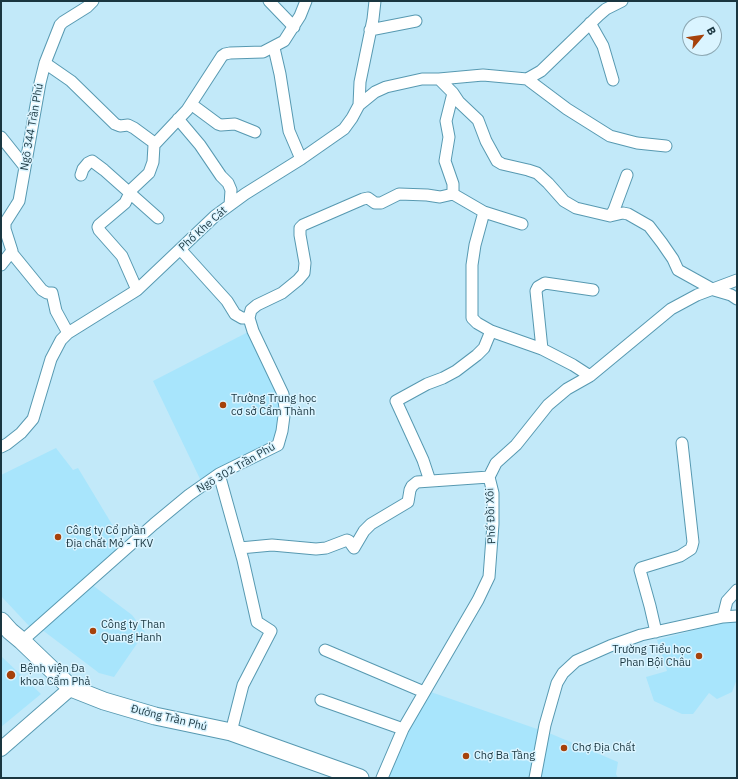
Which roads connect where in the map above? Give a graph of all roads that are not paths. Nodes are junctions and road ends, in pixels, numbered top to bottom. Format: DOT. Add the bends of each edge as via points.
graph roads {
  1 [pos="93,1"];
  2 [pos="269,1"];
  3 [pos="306,1"];
  4 [pos="374,1"];
  5 [pos="622,1"];
  6 [pos="416,21"];
  7 [pos="590,23"];
  8 [pos="294,27"];
  9 [pos="370,30"];
  10 [pos="274,48"];
  11 [pos="45,63"];
  12 [pos="440,79"];
  13 [pos="528,79"];
  14 [pos="613,80"];
  15 [pos="360,82"];
  16 [pos="375,92"];
  17 [pos="453,93"];
  18 [pos="191,104"];
  19 [pos="359,106"];
  20 [pos="178,119"];
  21 [pos="255,132"];
  22 [pos="1,137"];
  23 [pos="154,145"];
  24 [pos="666,146"];
  25 [pos="301,159"];
  26 [pos="25,167"];
  27 [pos="81,175"];
  28 [pos="627,175"];
  29 [pos="130,193"];
  30 [pos="453,194"];
  31 [pos="230,205"];
  32 [pos="484,212"];
  33 [pos="610,216"];
  34 [pos="158,218"];
  35 [pos="522,224"];
  36 [pos="180,249"];
  37 [pos="11,252"];
  38 [pos="1,264"];
  39 [pos="737,280"];
  40 [pos="136,290"];
  41 [pos="593,290"];
  42 [pos="714,290"];
  43 [pos="737,299"];
  44 [pos="250,318"];
  45 [pos="491,331"];
  46 [pos="68,333"];
  47 [pos="542,349"];
  48 [pos="590,376"];
  49 [pos="682,443"];
  50 [pos="1,447"];
  51 [pos="219,474"];
  52 [pos="489,477"];
  53 [pos="430,481"];
  54 [pos="240,548"];
  55 [pos="737,590"];
  56 [pos="737,616"];
  57 [pos="723,617"];
  58 [pos="1,621"];
  59 [pos="656,632"];
  60 [pos="22,641"];
  61 [pos="325,650"];
  62 [pos="71,688"];
  63 [pos="424,692"];
  64 [pos="321,700"];
  65 [pos="403,729"];
  66 [pos="231,732"];
  67 [pos="1,749"];
  68 [pos="360,778"];
  69 [pos="382,778"];
  70 [pos="535,778"];
  1 -- 11 [label="street, Ngõ 344 Trần Phú" via="60,25"];
  2 -- 8 [label="street"];
  3 -- 8 [label="street"];
  4 -- 9 [label="street, Phố Khe Cát"];
  5 -- 7 [label="street" via="606,9"];
  6 -- 9 [label="street"];
  7 -- 13 [label="street" via="541,70"];
  7 -- 14 [label="street" via="603,46"];
  8 -- 10 [label="street" via="284,41"];
  9 -- 15 [label="street, Phố Khe Cát"];
  10 -- 18 [label="street" via="263,52 225,54 213,68"];
  10 -- 25 [label="street" via="289,131"];
  11 -- 23 [label="street" via="71,81 115,124 134,128"];
  11 -- 26 [label="street, Ngõ 344 Trần Phú"];
  12 -- 13 [label="street" via="483,75"];
  12 -- 16 [label="street" via="422,79"];
  12 -- 17 [label="street"];
  13 -- 24 [label="street" via="573,113 610,136 637,143"];
  15 -- 16 [label="street"];
  15 -- 19 [label="street, Phố Khe Cát"];
  16 -- 19 [label="street"];
  17 -- 30 [label="street" via="446,121 449,137 446,161 453,184"];
  17 -- 33 [label="street" via="478,120 497,161 537,174 564,201 576,208"];
  18 -- 20 [label="street"];
  18 -- 21 [label="street" via="218,124 235,124"];
  19 -- 25 [label="street, Phố Khe Cát" via="344,129"];
  20 -- 23 [label="street"];
  20 -- 31 [label="street" via="228,183 231,190"];
  22 -- 26 [label="street"];
  23 -- 29 [label="street" via="153,162 149,173"];
  25 -- 31 [label="street, Phố Khe Cát"];
  26 -- 37 [label="street, Ngõ 344 Trần Phú" via="19,201 5,223"];
  27 -- 29 [label="street" via="83,169 92,161"];
  28 -- 33 [label="street"];
  29 -- 34 [label="street"];
  29 -- 40 [label="street" via="125,203 98,226 122,256"];
  30 -- 32 [label="street"];
  30 -- 44 [label="street" via="440,197 399,194 381,203 375,203 368,198 363,199 303,225 300,228 300,235 304,273 282,293 251,310"];
  31 -- 36 [label="street, Phố Khe Cát"];
  32 -- 35 [label="street"];
  32 -- 45 [label="street" via="472,265 471,313 477,323"];
  33 -- 42 [label="street" via="628,214 649,226 678,270"];
  36 -- 40 [label="street, Phố Khe Cát"];
  36 -- 44 [label="street" via="227,301 235,314 242,318"];
  37 -- 38 [label="street"];
  37 -- 46 [label="street" via="42,290 52,293 56,311"];
  39 -- 42 [label="street, Phố Đồi Xôi"];
  40 -- 46 [label="street, Phố Khe Cát"];
  41 -- 47 [label="street" via="545,283 538,287 536,291"];
  42 -- 43 [label="street"];
  42 -- 48 [label="street, Phố Đồi Xôi" via="688,299 672,309"];
  44 -- 51 [label="street, Ngõ 302 Trần Phú" via="253,331 283,394 285,408 282,431 278,444"];
  45 -- 47 [label="street"];
  45 -- 53 [label="street" via="484,348 456,372 396,401"];
  46 -- 50 [label="street, Phố Khe Cát" via="61,340 51,359 33,419 21,434"];
  47 -- 48 [label="street"];
  48 -- 52 [label="street, Phố Đồi Xôi" via="567,389 548,405 516,445 496,463"];
  49 -- 59 [label="street" via="692,546 680,556 640,570"];
  51 -- 54 [label="street"];
  51 -- 60 [label="street, Ngõ 302 Trần Phú" via="188,495"];
  52 -- 53 [label="street"];
  52 -- 63 [label="street, Phố Đồi Xôi" via="493,494 490,577"];
  53 -- 54 [label="street" via="417,482 412,486 408,502 371,524 354,548 347,540 316,549 272,545"];
  54 -- 66 [label="street" via="257,622 271,631 243,685"];
  55 -- 57 [label="street" via="727,601"];
  56 -- 57 [label="street"];
  57 -- 59 [label="street"];
  58 -- 60 [label="main road, Đường Trần Phú"];
  59 -- 70 [label="street" via="623,641 588,655 576,661 563,673 557,683 545,725"];
  60 -- 62 [label="main road, Đường Trần Phú"];
  61 -- 63 [label="street"];
  62 -- 66 [label="main road, Đường Trần Phú" via="104,701 156,716"];
  62 -- 67 [label="street"];
  63 -- 65 [label="street, Phố Đồi Xôi"];
  64 -- 65 [label="street"];
  65 -- 69 [label="street, Phố Đồi Xôi"];
  66 -- 68 [label="main road, Đường Trần Phú"];
}
